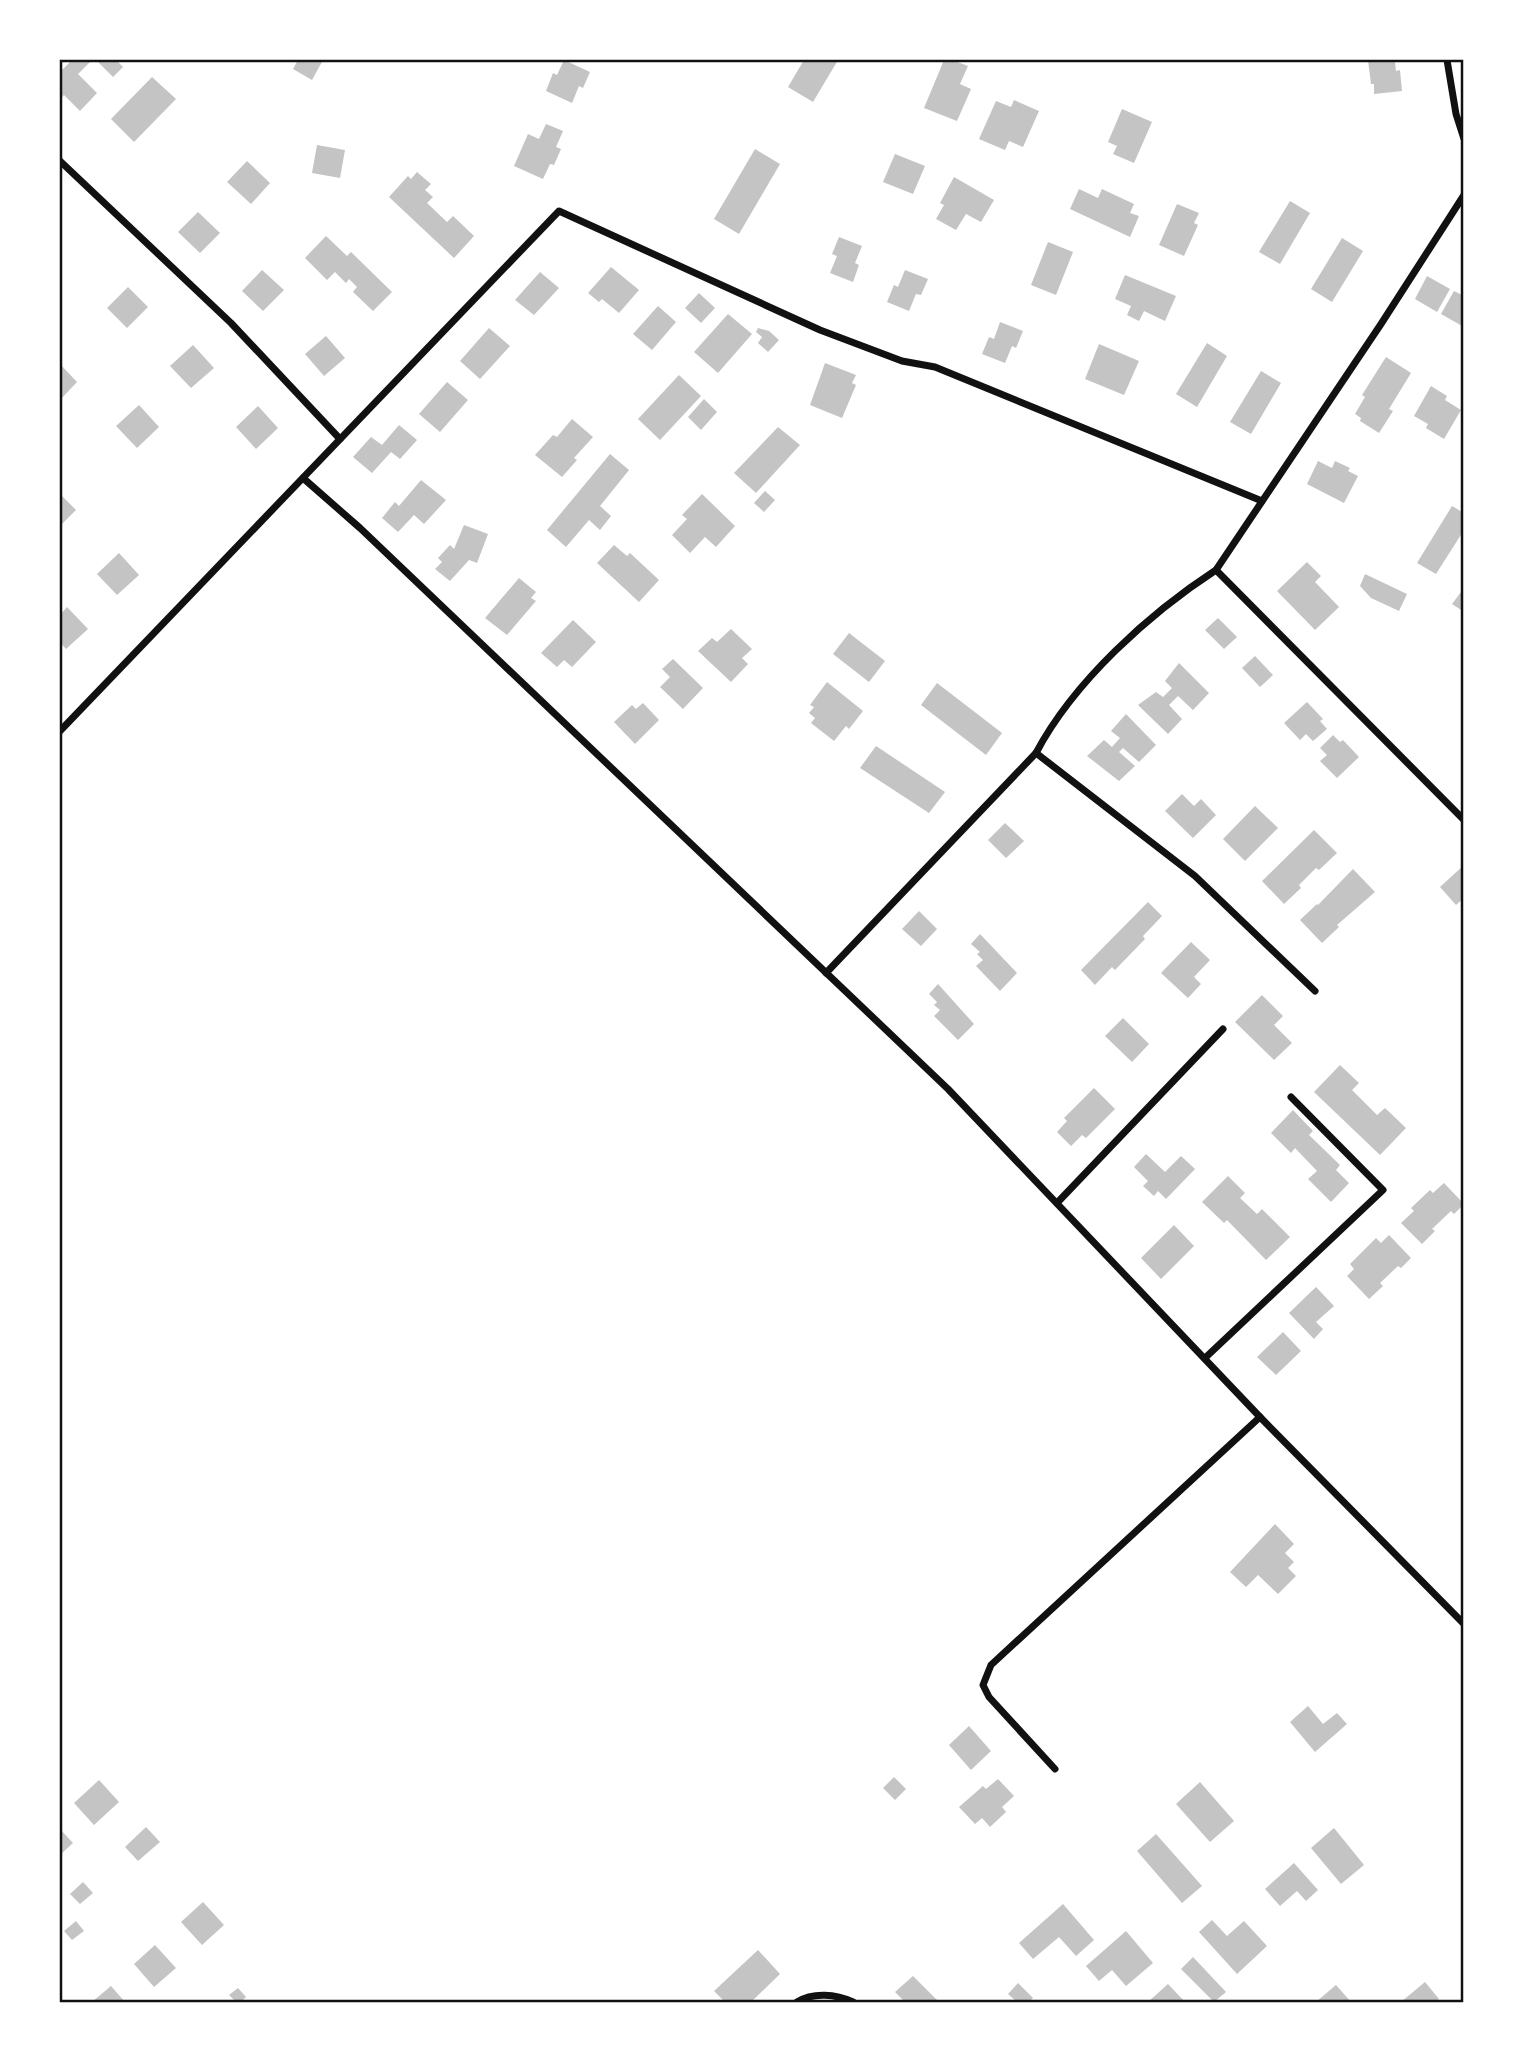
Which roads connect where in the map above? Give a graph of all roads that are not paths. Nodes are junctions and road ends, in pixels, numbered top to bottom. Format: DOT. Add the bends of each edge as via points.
graph roads {
  1 [pos="1447,60"];
  2 [pos="1464,139"];
  3 [pos="60,161"];
  4 [pos="1464,195"];
  5 [pos="340,439"];
  6 [pos="303,478"];
  7 [pos="1262,501"];
  8 [pos="1216,570"];
  9 [pos="60,732"];
  10 [pos="1037,753"];
  11 [pos="1464,820"];
  12 [pos="826,973"];
  13 [pos="1315,991"];
  14 [pos="1223,1029"];
  15 [pos="1291,1097"];
  16 [pos="1057,1203"];
  17 [pos="1205,1358"];
  18 [pos="1260,1417"];
  19 [pos="1464,1624"];
  20 [pos="1055,1769"];
  21 [pos="797,2003"];
  22 [pos="853,2003"];
  1 -- 2 [label="street"];
  3 -- 5 [label="street" via="231,323"];
  4 -- 7 [label="street"];
  5 -- 6 [label="street"];
  5 -- 7 [label="street" via="559,211 820,330 902,361 935,367"];
  6 -- 9 [label="street"];
  6 -- 12 [label="street"];
  7 -- 8 [label="street"];
  8 -- 10 [label="street" via="1135,630 1084,686"];
  8 -- 11 [label="street"];
  10 -- 12 [label="street"];
  10 -- 13 [label="street" via="1195,876"];
  12 -- 16 [label="street" via="948,1089"];
  14 -- 16 [label="street"];
  15 -- 17 [label="street" via="1383,1190"];
  16 -- 17 [label="street"];
  17 -- 18 [label="street"];
  18 -- 19 [label="street"];
  18 -- 20 [label="street" via="991,1665 983,1685 989,1697"];
  21 -- 22 [label="street" via="820,1995"];
}
